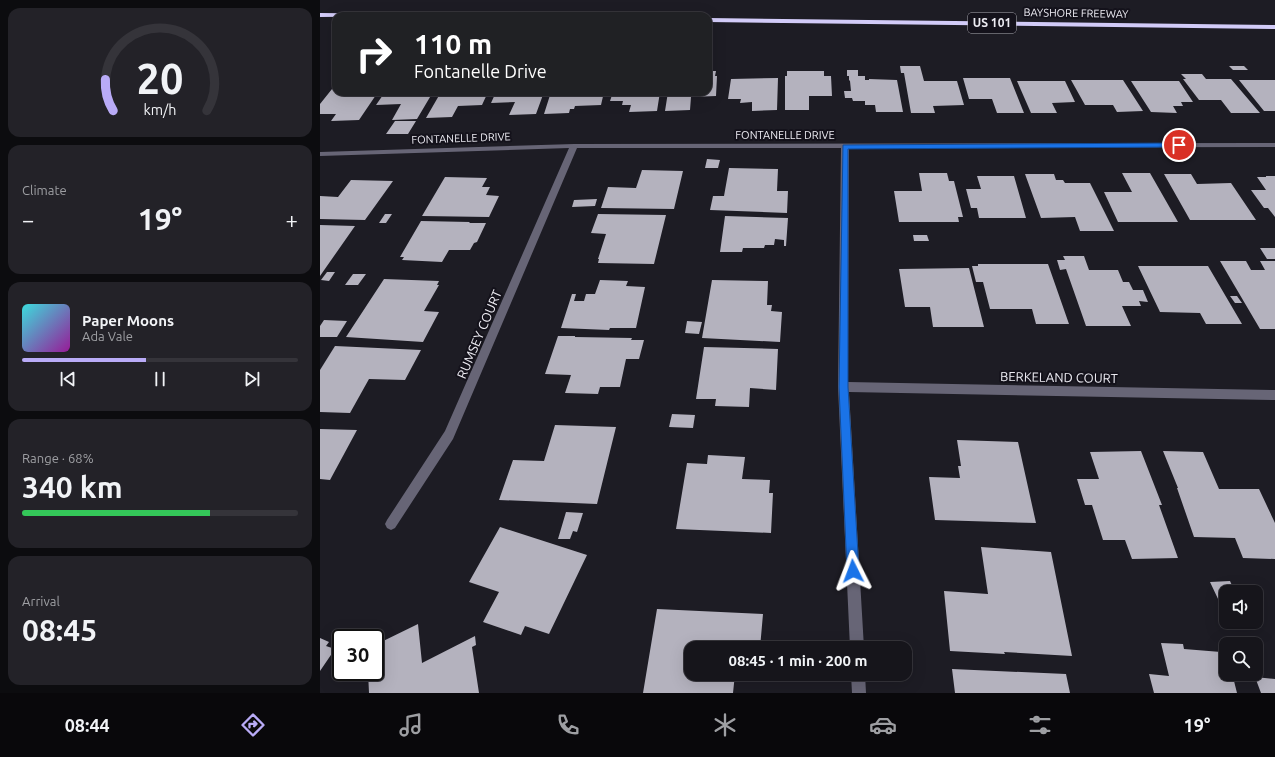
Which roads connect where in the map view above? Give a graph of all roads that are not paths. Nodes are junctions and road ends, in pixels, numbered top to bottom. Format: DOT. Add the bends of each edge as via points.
graph roads {
  1 [pos="320,15"];
  2 [pos="332,15"];
  3 [pos="712,20"];
  4 [pos="1275,27"];
  5 [pos="1275,145"];
  6 [pos="574,146"];
  7 [pos="845,146"];
  8 [pos="320,154"];
  9 [pos="843,387"];
  10 [pos="1275,395"];
  11 [pos="391,524"];
  12 [pos="856,641"];
  13 [pos="858,681"];
  14 [pos="859,693"];
  1 -- 2 [label="highway"];
  3 -- 4 [label="highway, BAYSHORE FREEWAY / US 101"];
  5 -- 7 [label="street, FONTANELLE DRIVE"];
  6 -- 7 [label="street, FONTANELLE DRIVE"];
  6 -- 8 [label="street, FONTANELLE DRIVE"];
  6 -- 11 [label="street, RUMSEY COURT" via="449,435"];
  7 -- 9 [label="street"];
  9 -- 10 [label="street, BERKELAND COURT"];
  9 -- 12 [label="street"];
  13 -- 14 [label="street"];
}
